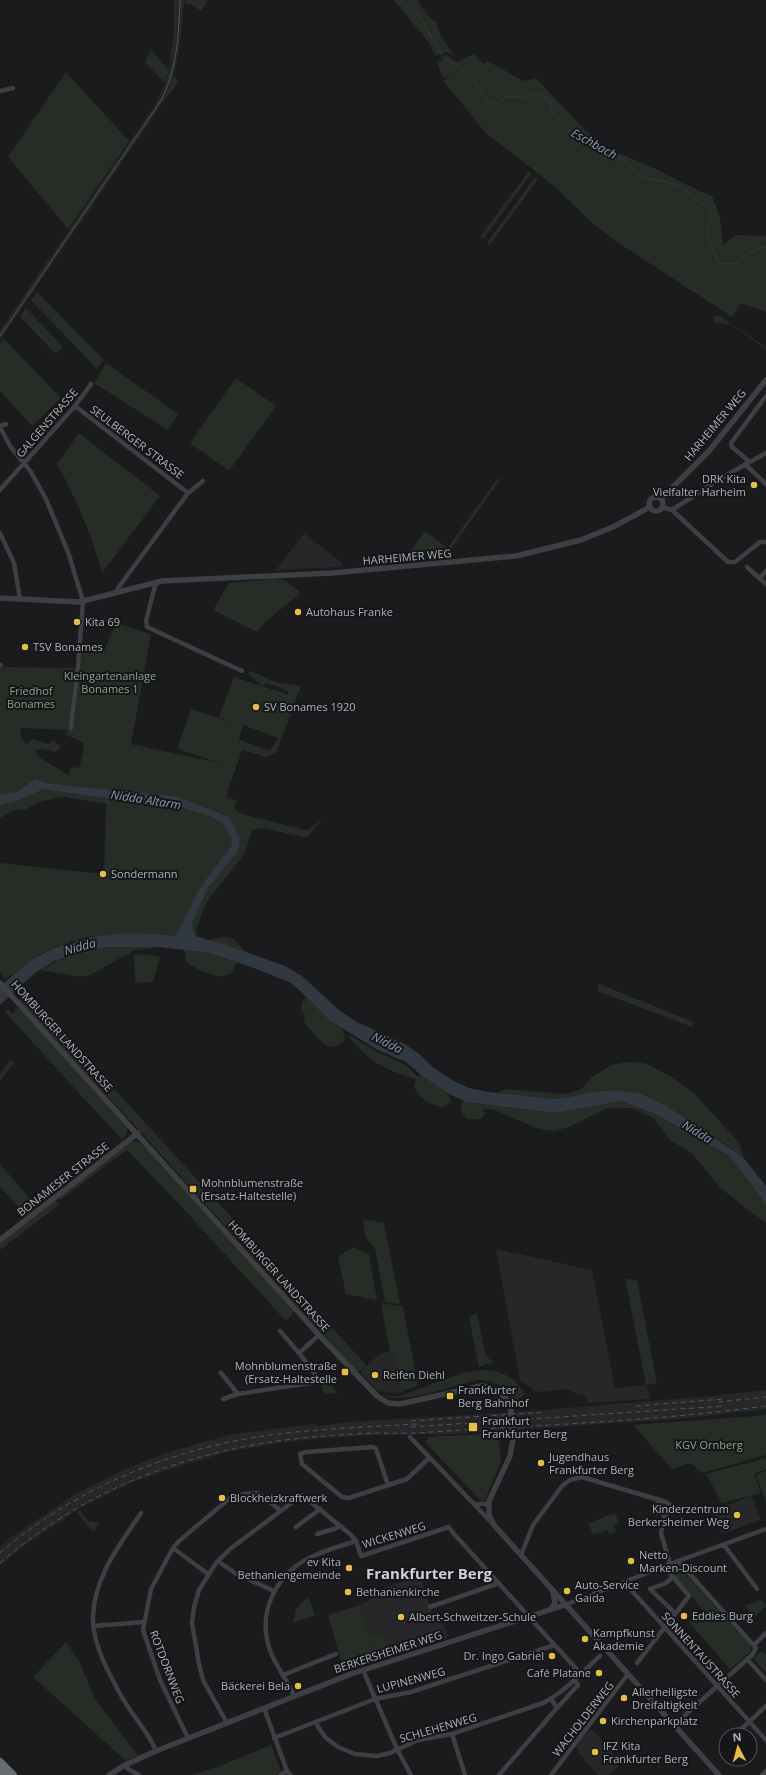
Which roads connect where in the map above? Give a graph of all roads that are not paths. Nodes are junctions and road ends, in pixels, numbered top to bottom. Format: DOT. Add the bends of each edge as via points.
graph roads {
  1 [pos="13,88"];
  2 [pos="0,91"];
  3 [pos="766,380"];
  4 [pos="91,384"];
  5 [pos="766,396"];
  6 [pos="75,406"];
  7 [pos="6,424"];
  8 [pos="0,427"];
  9 [pos="766,453"];
  10 [pos="24,463"];
  11 [pos="747,463"];
  12 [pos="203,481"];
  13 [pos="766,484"];
  14 [pos="0,490"];
  15 [pos="188,492"];
  16 [pos="660,499"];
  17 [pos="650,507"];
  18 [pos="662,507"];
  19 [pos="672,510"];
  20 [pos="0,533"];
  21 [pos="766,542"];
  22 [pos="747,567"];
  23 [pos="766,571"];
  24 [pos="760,578"];
  25 [pos="156,582"];
  26 [pos="766,584"];
  27 [pos="117,592"];
  28 [pos="0,598"];
  29 [pos="20,599"];
  30 [pos="83,601"];
  31 [pos="242,671"];
  32 [pos="71,728"];
  33 [pos="0,983"];
  34 [pos="138,1133"];
  35 [pos="0,1240"];
  36 [pos="280,1331"];
  37 [pos="319,1335"];
  38 [pos="299,1353"];
  39 [pos="221,1373"];
  40 [pos="238,1394"];
  41 [pos="223,1399"];
  42 [pos="410,1437"];
  43 [pos="430,1458"];
  44 [pos="388,1485"];
  45 [pos="656,1499"];
  46 [pos="474,1504"];
  47 [pos="488,1504"];
  48 [pos="320,1509"];
  49 [pos="280,1510"];
  50 [pos="141,1513"];
  51 [pos="664,1519"];
  52 [pos="338,1524"];
  53 [pos="494,1525"];
  54 [pos="296,1527"];
  55 [pos="766,1529"];
  56 [pos="317,1534"];
  57 [pos="356,1541"];
  58 [pos="724,1545"];
  59 [pos="173,1548"];
  60 [pos="521,1555"];
  61 [pos="218,1561"];
  62 [pos="678,1561"];
  63 [pos="670,1564"];
  64 [pos="664,1566"];
  65 [pos="208,1574"];
  66 [pos="673,1577"];
  67 [pos="624,1582"];
  68 [pos="499,1583"];
  69 [pos="757,1589"];
  70 [pos="274,1591"];
  71 [pos="553,1592"];
  72 [pos="565,1605"];
  73 [pos="430,1607"];
  74 [pos="550,1610"];
  75 [pos="675,1613"];
  76 [pos="529,1617"];
  77 [pos="144,1622"];
  78 [pos="93,1626"];
  79 [pos="664,1627"];
  80 [pos="766,1633"];
  81 [pos="555,1645"];
  82 [pos="754,1645"];
  83 [pos="336,1654"];
  84 [pos="600,1656"];
  85 [pos="747,1659"];
  86 [pos="636,1663"];
  87 [pos="363,1670"];
  88 [pos="581,1674"];
  89 [pos="628,1674"];
  90 [pos="283,1675"];
  91 [pos="575,1680"];
  92 [pos="766,1680"];
  93 [pos="716,1686"];
  94 [pos="294,1696"];
  95 [pos="375,1699"];
  96 [pos="551,1699"];
  97 [pos="766,1706"];
  98 [pos="264,1708"];
  99 [pos="557,1708"];
  100 [pos="314,1722"];
  101 [pos="749,1722"];
  102 [pos="227,1723"];
  103 [pos="674,1725"];
  104 [pos="744,1727"];
  105 [pos="452,1734"];
  106 [pos="188,1738"];
  107 [pos="274,1738"];
  108 [pos="766,1740"];
  109 [pos="397,1749"];
  110 [pos="156,1751"];
  111 [pos="0,1762"];
  112 [pos="125,1765"];
  113 [pos="287,1771"];
  114 [pos="0,1772"];
  115 [pos="766,1772"];
  116 [pos="3,1775"];
  117 [pos="13,1775"];
  118 [pos="109,1775"];
  119 [pos="139,1775"];
  120 [pos="280,1775"];
  121 [pos="291,1775"];
  122 [pos="411,1775"];
  123 [pos="465,1775"];
  124 [pos="499,1775"];
  125 [pos="551,1775"];
  126 [pos="719,1775"];
  127 [pos="762,1775"];
  1 -- 2 [label="street"];
  3 -- 16 [label="street, HARHEIMER WEG" via="709,451"];
  4 -- 6 [label="street, GALGENSTRASSE"];
  5 -- 11 [label="street" via="731,443"];
  6 -- 10 [label="street, GALGENSTRASSE"];
  6 -- 15 [label="street, SEULBERGER STRASSE"];
  7 -- 8 [label="street"];
  8 -- 10 [label="street" via="10,446"];
  9 -- 11 [label="street"];
  10 -- 14 [label="street, GALGENSTRASSE"];
  10 -- 30 [label="street" via="40,489 60,532"];
  11 -- 13 [label="street"];
  11 -- 19 [label="street"];
  12 -- 15 [label="street"];
  15 -- 27 [label="street"];
  16 -- 17 [label="street" via="652,498 649,502"];
  16 -- 18 [label="street"];
  17 -- 18 [label="street" via="655,511"];
  17 -- 25 [label="street, HARHEIMER WEG" via="613,527 580,540 516,556 338,573"];
  18 -- 19 [label="street"];
  19 -- 21 [label="street" via="728,562 736,562 760,542"];
  20 -- 29 [label="street" via="14,563"];
  22 -- 24 [label="street"];
  23 -- 24 [label="street"];
  24 -- 26 [label="street"];
  25 -- 27 [label="street, HARHEIMER WEG"];
  25 -- 31 [label="street" via="146,621 147,627"];
  27 -- 30 [label="street, HARHEIMER WEG"];
  28 -- 29 [label="street, HARHEIMER WEG"];
  29 -- 30 [label="street, HARHEIMER WEG"];
  30 -- 32 [label="street"];
  33 -- 34 [label="street, HOMBURGER LANDSTRASSE"];
  34 -- 35 [label="street, BONAMESER STRASSE"];
  34 -- 37 [label="street, HOMBURGER LANDSTRASSE"];
  36 -- 38 [label="street"];
  37 -- 38 [label="street"];
  37 -- 47 [label="street, HOMBURGER LANDSTRASSE, bridge" via="369,1388 388,1403 410,1402 481,1386 494,1388 504,1395 511,1411 513,1439 510,1456"];
  38 -- 40 [label="street" via="318,1378 317,1382"];
  39 -- 40 [label="street"];
  40 -- 41 [label="street"];
  42 -- 43 [label="street"];
  43 -- 44 [label="street" via="407,1479"];
  43 -- 46 [label="street"];
  44 -- 44 [label="street" via="343,1498 302,1464 300,1454 373,1447 376,1449"];
  45 -- 51 [label="street" via="663,1509"];
  45 -- 51 [label="street" via="672,1506"];
  45 -- 60 [label="street" via="582,1477 570,1480 562,1486 533,1525"];
  46 -- 47 [label="street"];
  46 -- 53 [label="street"];
  47 -- 53 [label="street" via="489,1515"];
  48 -- 49 [label="street" via="302,1495"];
  48 -- 52 [label="street"];
  48 -- 54 [label="street"];
  49 -- 59 [label="street, ROTDORNWEG" via="258,1492 236,1495 192,1529"];
  49 -- 61 [label="street" via="237,1542"];
  50 -- 78 [label="street" via="116,1549 103,1574 93,1609"];
  51 -- 63 [label="street" via="661,1533"];
  52 -- 56 [label="street" via="337,1528"];
  52 -- 57 [label="street"];
  53 -- 60 [label="street"];
  55 -- 58 [label="street, BERKERSHEIMER WEG"];
  57 -- 68 [label="street, WICKENWEG" via="361,1556 450,1527"];
  57 -- 70 [label="street, WICKENWEG" via="306,1560"];
  58 -- 62 [label="street, BERKERSHEIMER WEG"];
  58 -- 69 [label="street"];
  59 -- 65 [label="street"];
  59 -- 77 [label="street, ROTDORNWEG" via="151,1589"];
  60 -- 71 [label="street"];
  61 -- 65 [label="street"];
  61 -- 70 [label="street" via="235,1573"];
  62 -- 63 [label="street, BERKERSHEIMER WEG"];
  62 -- 82 [label="street"];
  63 -- 64 [label="street, BERKERSHEIMER WEG"];
  64 -- 66 [label="street"];
  64 -- 67 [label="street, BERKERSHEIMER WEG"];
  65 -- 102 [label="street" via="199,1590 192,1623 203,1680"];
  66 -- 75 [label="street" via="689,1596"];
  66 -- 75 [label="street" via="666,1583 650,1589"];
  67 -- 72 [label="street, BERKERSHEIMER WEG"];
  67 -- 79 [label="street, SONNENTAUSTRASSE"];
  68 -- 73 [label="street"];
  68 -- 76 [label="street"];
  70 -- 90 [label="street, WICKENWEG" via="267,1610 265,1633 271,1654"];
  71 -- 72 [label="street"];
  71 -- 74 [label="street" via="555,1602"];
  72 -- 74 [label="street, BERKERSHEIMER WEG"];
  72 -- 89 [label="street"];
  74 -- 76 [label="street, BERKERSHEIMER WEG"];
  75 -- 79 [label="street"];
  76 -- 81 [label="street"];
  76 -- 87 [label="street, BERKERSHEIMER WEG"];
  77 -- 78 [label="street"];
  77 -- 106 [label="street, ROTDORNWEG" via="143,1630 160,1680"];
  78 -- 110 [label="street" via="108,1673"];
  79 -- 86 [label="street"];
  79 -- 93 [label="street, SONNENTAUSTRASSE"];
  80 -- 82 [label="street"];
  81 -- 88 [label="street"];
  81 -- 95 [label="street, LUPINENWEG" via="411,1692"];
  82 -- 85 [label="street" via="755,1651"];
  83 -- 90 [label="street"];
  84 -- 88 [label="street, SCHLEHENWEG"];
  85 -- 92 [label="street"];
  85 -- 93 [label="street"];
  87 -- 94 [label="street, BERKERSHEIMER WEG"];
  87 -- 95 [label="street"];
  88 -- 91 [label="street, SCHLEHENWEG"];
  89 -- 103 [label="street"];
  89 -- 125 [label="street, WACHOLDERWEG"];
  90 -- 94 [label="street, WICKENWEG"];
  91 -- 96 [label="street, SCHLEHENWEG"];
  91 -- 99 [label="street" via="578,1685"];
  93 -- 101 [label="street, SONNENTAUSTRASSE"];
  93 -- 103 [label="street"];
  94 -- 98 [label="street, BERKERSHEIMER WEG"];
  95 -- 100 [label="street, LUPINENWEG"];
  95 -- 109 [label="street"];
  96 -- 99 [label="street"];
  96 -- 105 [label="street, SCHLEHENWEG"];
  97 -- 101 [label="street"];
  98 -- 102 [label="street, BERKERSHEIMER WEG"];
  98 -- 107 [label="street"];
  99 -- 124 [label="street"];
  100 -- 107 [label="street, LUPINENWEG"];
  100 -- 109 [label="street, SCHLEHENWEG" via="330,1741 355,1754 377,1756"];
  101 -- 104 [label="street"];
  101 -- 108 [label="street, SONNENTAUSTRASSE"];
  102 -- 106 [label="street, BERKERSHEIMER WEG"];
  103 -- 126 [label="street"];
  105 -- 109 [label="street, SCHLEHENWEG" via="424,1739"];
  105 -- 123 [label="street"];
  106 -- 110 [label="street, BERKERSHEIMER WEG"];
  107 -- 113 [label="street"];
  109 -- 122 [label="street"];
  110 -- 112 [label="street, BERKERSHEIMER WEG"];
  111 -- 117 [label="highway"];
  112 -- 118 [label="street, BERKERSHEIMER WEG"];
  112 -- 119 [label="street"];
  113 -- 120 [label="street"];
  113 -- 121 [label="street"];
  114 -- 116 [label="highway"];
  115 -- 127 [label="street"];
}
